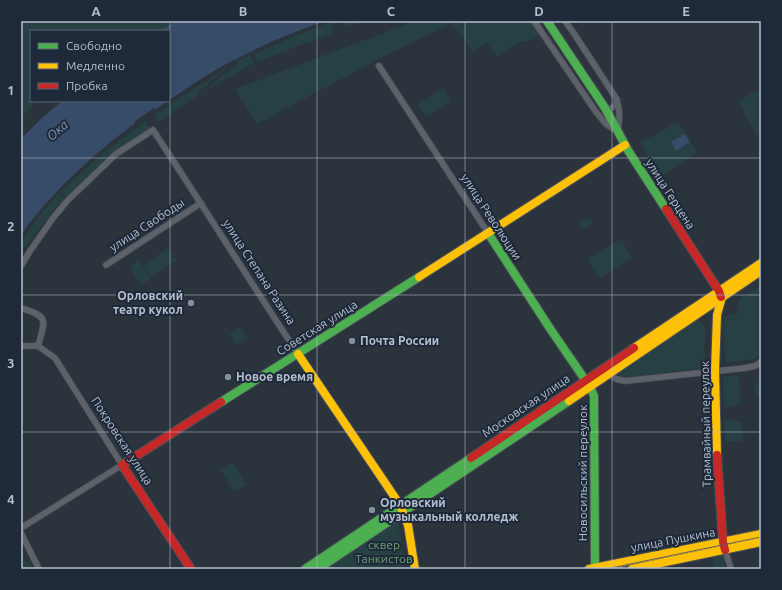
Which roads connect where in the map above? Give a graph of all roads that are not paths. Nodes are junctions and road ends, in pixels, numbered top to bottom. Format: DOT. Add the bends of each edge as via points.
graph roads {
  1 [pos="534,21"];
  2 [pos="547,21"];
  3 [pos="565,21"];
  4 [pos="379,66"];
  5 [pos="617,99"];
  6 [pos="604,106"];
  7 [pos="618,132"];
  8 [pos="625,145"];
  9 [pos="201,203"];
  10 [pos="488,233"];
  11 [pos="761,263"];
  12 [pos="106,265"];
  13 [pos="21,266"];
  14 [pos="761,271"];
  15 [pos="720,294"];
  16 [pos="21,308"];
  17 [pos="21,346"];
  18 [pos="38,346"];
  19 [pos="298,354"];
  20 [pos="761,362"];
  21 [pos="716,371"];
  22 [pos="609,374"];
  23 [pos="588,384"];
  24 [pos="122,465"];
  25 [pos="402,508"];
  26 [pos="21,528"];
  27 [pos="21,533"];
  28 [pos="761,534"];
  29 [pos="761,542"];
  30 [pos="724,546"];
  31 [pos="40,569"];
  32 [pos="191,569"];
  33 [pos="305,569"];
  34 [pos="318,569"];
  35 [pos="415,569"];
  36 [pos="593,569"];
  37 [pos="632,569"];
  38 [pos="731,569"];
  1 -- 7 [label="street" via="596,112 606,124"];
  2 -- 6 [label="main road, улица Герцена"];
  3 -- 5 [label="street"];
  4 -- 10 [label="street, улица Революции"];
  5 -- 6 [label="street" via="613,108"];
  5 -- 7 [label="street" via="620,112"];
  6 -- 7 [label="main road, улица Герцена"];
  7 -- 8 [label="main road, улица Герцена"];
  8 -- 10 [label="main road, Советская улица"];
  8 -- 15 [label="main road, улица Герцена"];
  9 -- 12 [label="street, улица Свободы"];
  9 -- 13 [label="street, улица Степана Разина" via="153,130 116,154 68,200"];
  9 -- 19 [label="street, улица Степана Разина"];
  10 -- 19 [label="main road, Советская улица"];
  10 -- 23 [label="main road, улица Революции"];
  11 -- 15 [label="main road, Московская улица"];
  14 -- 15 [label="main road, Московская улица"];
  15 -- 21 [label="main road, Трамвайный переулок"];
  15 -- 22 [label="main road, Московская улица"];
  15 -- 23 [label="main road, Московская улица"];
  16 -- 18 [label="street" via="40,315 43,319 44,325"];
  17 -- 18 [label="street"];
  18 -- 24 [label="street, Покровская улица" via="55,358"];
  19 -- 24 [label="main road, Советская улица"];
  19 -- 25 [label="main road, улица Степана Разина"];
  20 -- 21 [label="street" via="755,366"];
  21 -- 22 [label="street" via="625,381 620,381"];
  21 -- 30 [label="main road, Трамвайный переулок" via="717,468"];
  22 -- 23 [label="main road, Московская улица"];
  23 -- 25 [label="main road, Московская улица"];
  23 -- 36 [label="main road, Новосильский переулок" via="595,405"];
  24 -- 26 [label="street, Советская улица"];
  24 -- 32 [label="main road, Покровская улица"];
  25 -- 33 [label="main road, Московская улица"];
  25 -- 34 [label="main road, Московская улица"];
  25 -- 35 [label="main road, улица Степана Разина" via="408,525"];
  27 -- 31 [label="street"];
  28 -- 30 [label="main road, улица Пушкина"];
  29 -- 30 [label="main road, улица Пушкина"];
  30 -- 36 [label="main road, улица Пушкина"];
  30 -- 37 [label="main road, улица Пушкина"];
  30 -- 38 [label="street"];
}
